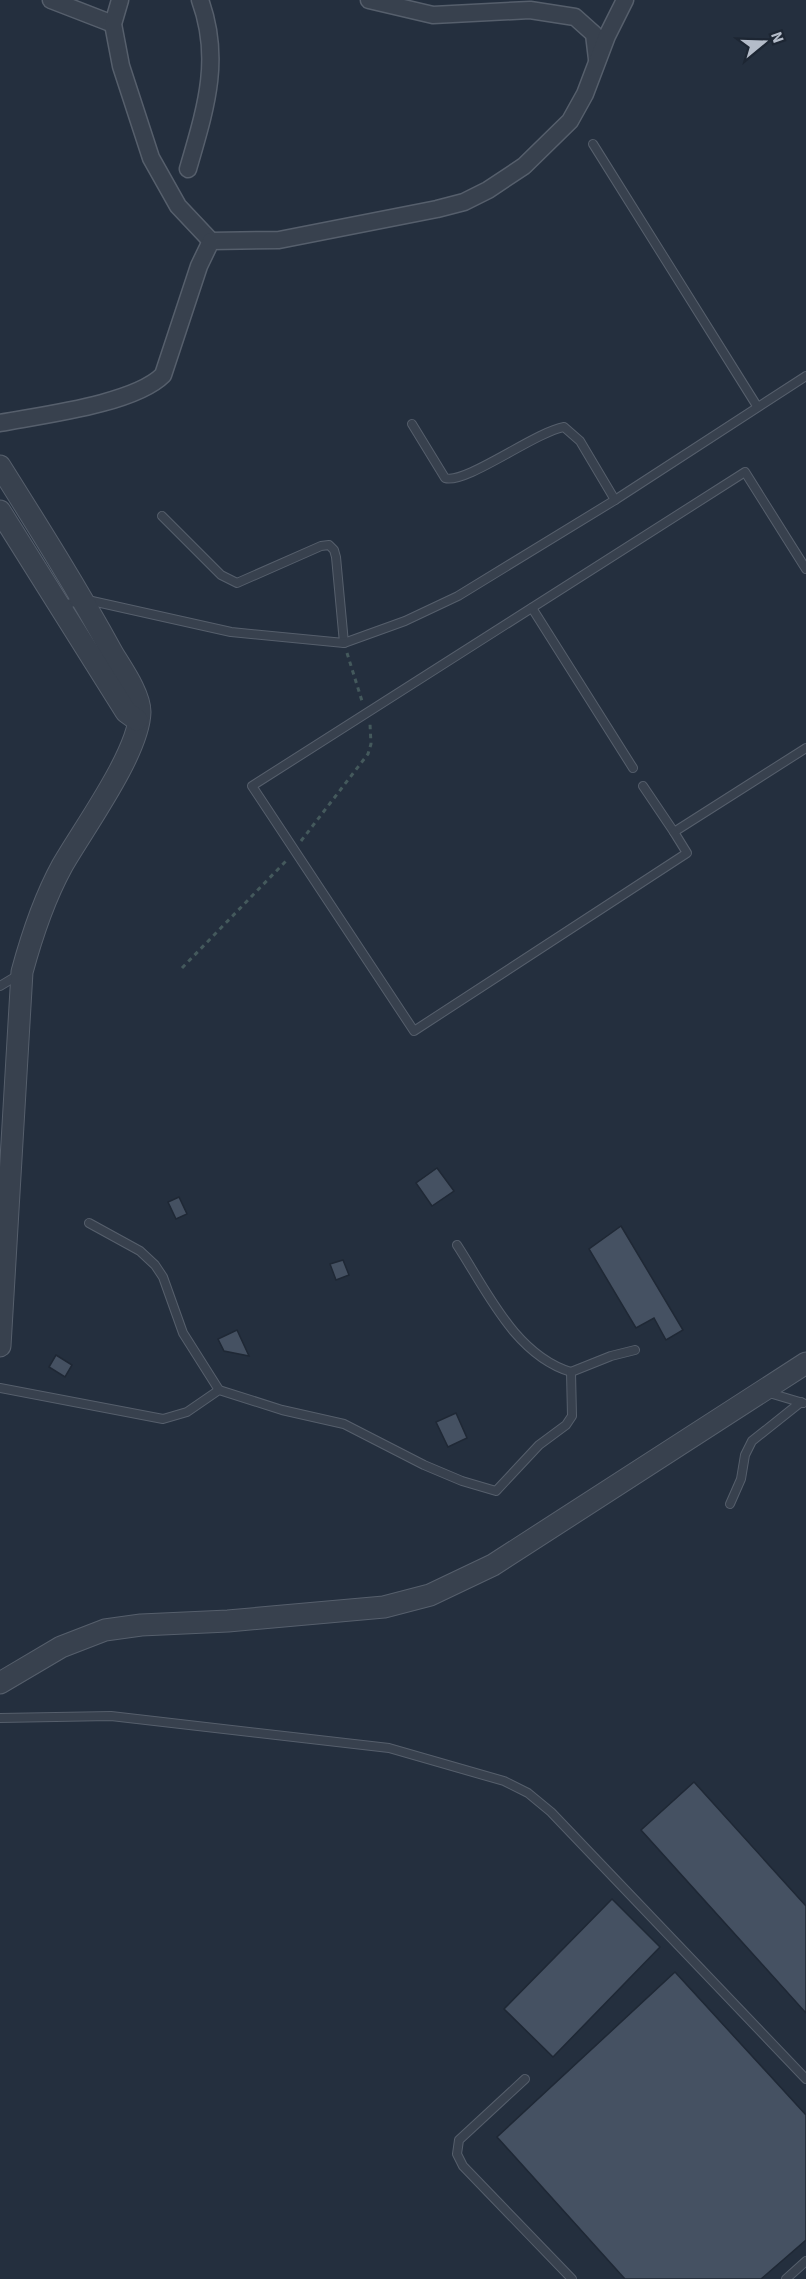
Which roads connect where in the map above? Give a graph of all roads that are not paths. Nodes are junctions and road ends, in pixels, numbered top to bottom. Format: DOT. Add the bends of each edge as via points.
graph roads {
  1 [pos="51,0"];
  2 [pos="120,0"];
  3 [pos="200,0"];
  4 [pos="369,0"];
  5 [pos="625,0"];
  6 [pos="113,24"];
  7 [pos="597,60"];
  8 [pos="593,144"];
  9 [pos="188,169"];
  10 [pos="211,241"];
  11 [pos="806,375"];
  12 [pos="757,406"];
  13 [pos="0,423"];
  14 [pos="412,424"];
  15 [pos="3,477"];
  16 [pos="615,500"];
  17 [pos="0,511"];
  18 [pos="162,516"];
  19 [pos="806,569"];
  20 [pos="83,599"];
  21 [pos="62,606"];
  22 [pos="532,608"];
  23 [pos="344,643"];
  24 [pos="138,720"];
  25 [pos="806,748"];
  26 [pos="633,768"];
  27 [pos="643,786"];
  28 [pos="674,832"];
  29 [pos="22,972"];
  30 [pos="0,986"];
  31 [pos="89,1223"];
  32 [pos="457,1245"];
  33 [pos="0,1346"];
  34 [pos="636,1350"];
  35 [pos="806,1363"];
  36 [pos="571,1372"];
  37 [pos="0,1388"];
  38 [pos="219,1390"];
  39 [pos="764,1391"];
  40 [pos="803,1403"];
  41 [pos="730,1504"];
  42 [pos="0,1683"];
  43 [pos="0,1718"];
  44 [pos="525,2079"];
  45 [pos="806,2079"];
  46 [pos="806,2261"];
  47 [pos="572,2279"];
  48 [pos="786,2279"];
  1 -- 6 [label="street"];
  2 -- 6 [label="street"];
  3 -- 9 [label="street" via="211,39 212,70"];
  4 -- 7 [label="street" via="433,15 530,10 575,17 594,34"];
  5 -- 7 [label="street"];
  6 -- 10 [label="street" via="121,66 151,158 178,206"];
  7 -- 10 [label="street" via="570,121 524,166 464,202 279,240"];
  8 -- 12 [label="lane"];
  10 -- 13 [label="street" via="163,375 153,384 117,398"];
  11 -- 12 [label="lane"];
  12 -- 16 [label="lane"];
  14 -- 16 [label="lane" via="445,478 452,480 564,427 580,441"];
  15 -- 20 [label="street"];
  16 -- 23 [label="lane" via="458,596"];
  17 -- 21 [label="street"];
  18 -- 23 [label="lane" via="221,575 237,583 329,545 336,557"];
  19 -- 22 [label="lane" via="745,472"];
  20 -- 21 [label="lane"];
  20 -- 23 [label="lane" via="231,632"];
  20 -- 24 [label="street" via="134,694 140,712"];
  21 -- 24 [label="street" via="126,712"];
  22 -- 26 [label="lane"];
  22 -- 28 [label="lane" via="252,786 414,1031 687,853"];
  24 -- 29 [label="street" via="132,745 62,866 33,931"];
  25 -- 28 [label="lane"];
  27 -- 28 [label="lane"];
  29 -- 30 [label="lane"];
  29 -- 33 [label="street"];
  31 -- 38 [label="lane" via="140,1251 155,1265 183,1333"];
  32 -- 36 [label="lane" via="519,1339 558,1368"];
  34 -- 36 [label="lane"];
  35 -- 39 [label="street"];
  36 -- 38 [label="lane" via="572,1416 496,1491 424,1465 344,1424"];
  37 -- 38 [label="lane" via="163,1419 187,1412"];
  39 -- 40 [label="lane"];
  39 -- 42 [label="street" via="493,1565 430,1595 384,1608 105,1630 62,1647"];
  40 -- 41 [label="lane" via="752,1441"];
  43 -- 45 [label="lane" via="111,1716 389,1748 504,1781 528,1793 551,1812"];
  44 -- 47 [label="lane" via="459,2140 457,2154 463,2166"];
  46 -- 48 [label="lane"];
}
